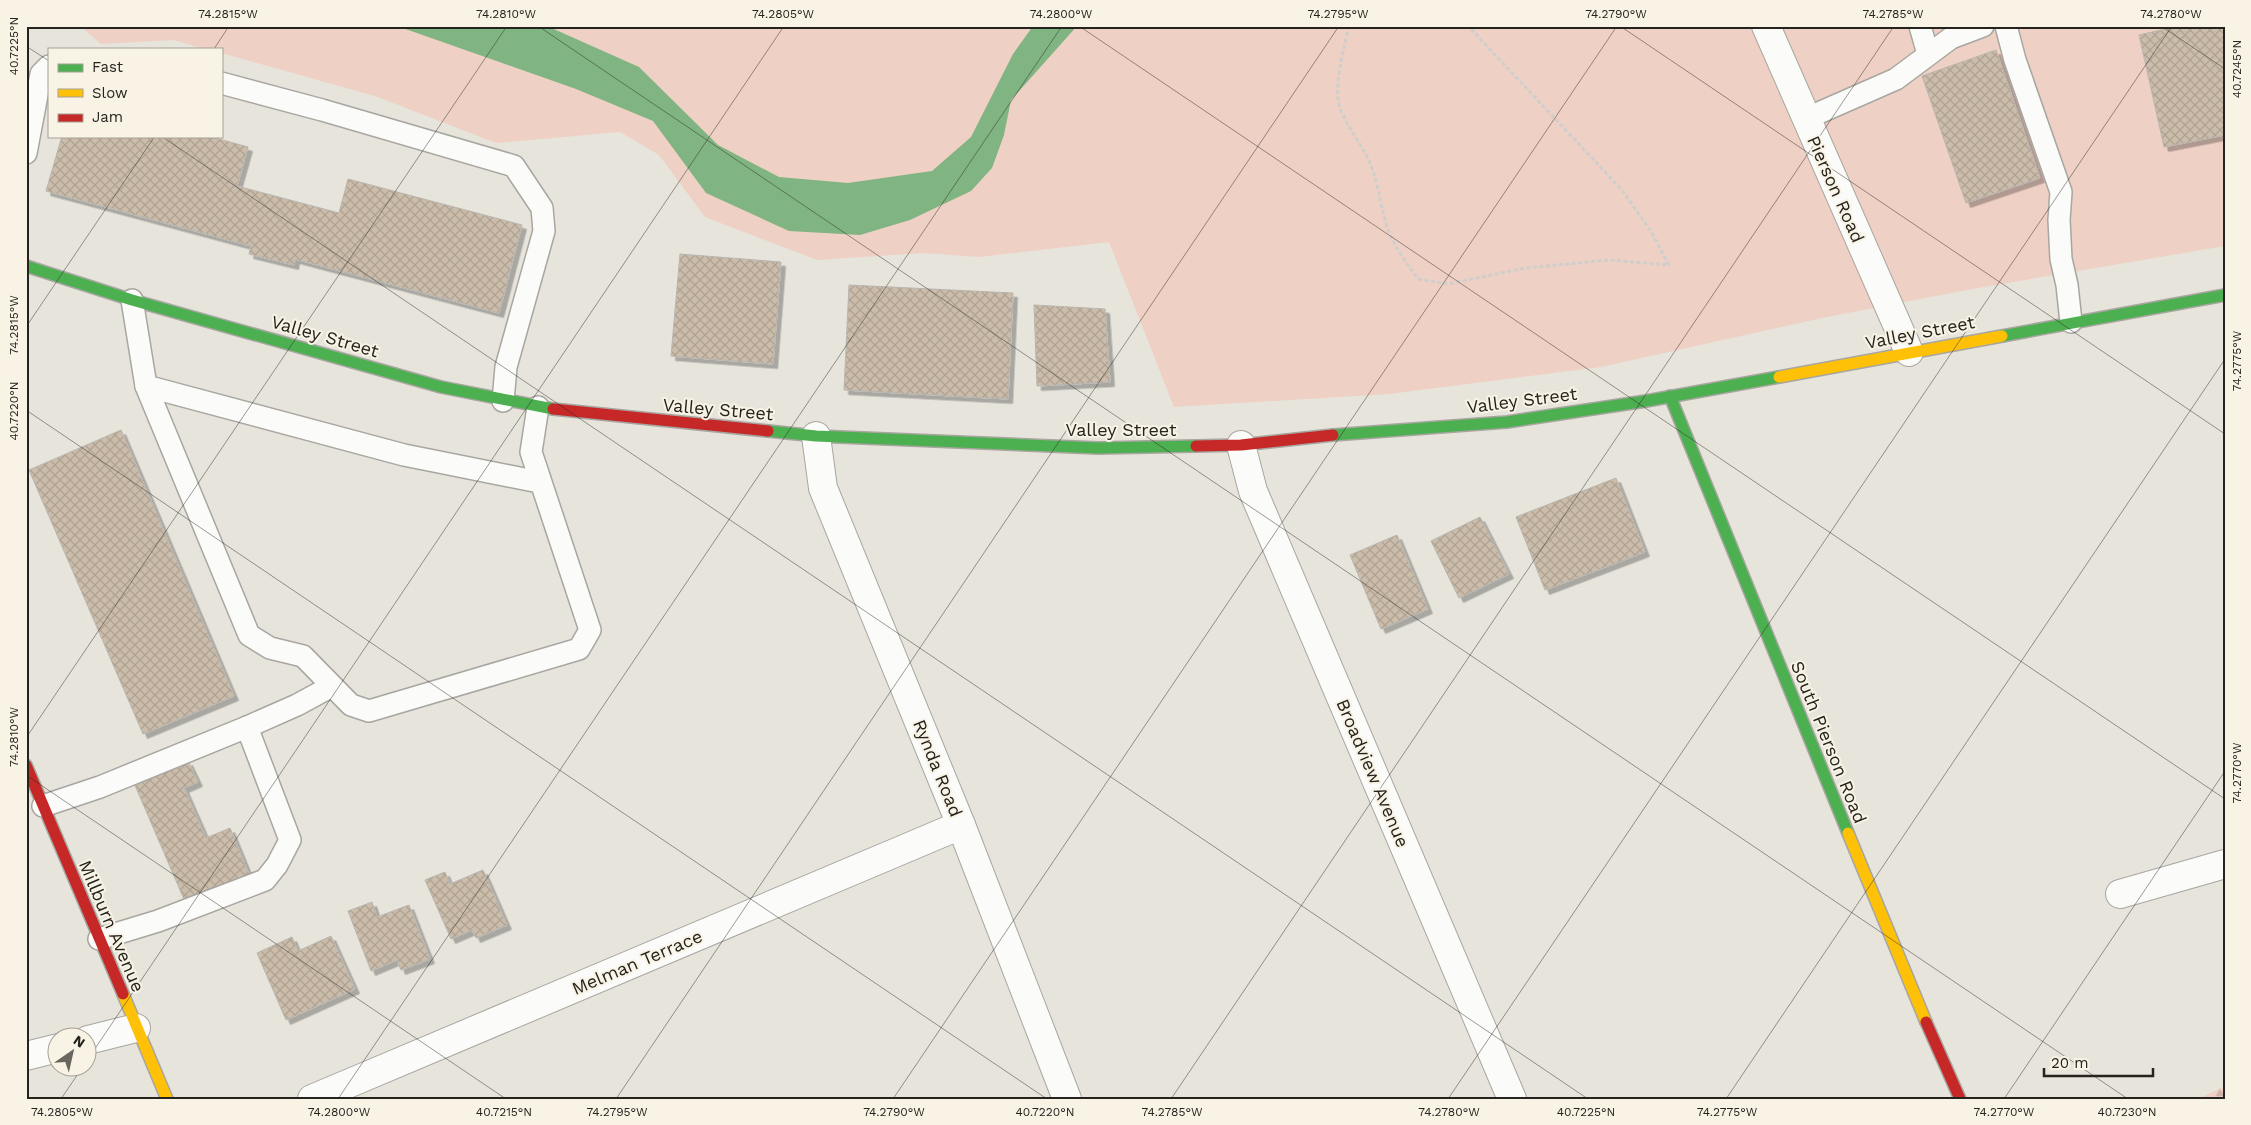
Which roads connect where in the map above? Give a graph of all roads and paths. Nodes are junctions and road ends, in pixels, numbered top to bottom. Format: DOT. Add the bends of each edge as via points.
graph roads {
  1 [pos="1349,26"];
  2 [pos="1468,26"];
  3 [pos="1766,26"];
  4 [pos="1920,26"];
  5 [pos="1983,26"];
  6 [pos="2006,26"];
  7 [pos="1928,54"];
  8 [pos="48,67"];
  9 [pos="222,83"];
  10 [pos="1805,119"];
  11 [pos="26,153"];
  12 [pos="26,266"];
  13 [pos="2225,295"];
  14 [pos="132,300"];
  15 [pos="2071,322"];
  16 [pos="1909,352"];
  17 [pos="146,386"];
  18 [pos="1670,396"];
  19 [pos="503,401"];
  20 [pos="538,407"];
  21 [pos="816,436"];
  22 [pos="1241,445"];
  23 [pos="539,482"];
  24 [pos="332,686"];
  25 [pos="247,727"];
  26 [pos="26,765"];
  27 [pos="43,806"];
  28 [pos="961,825"];
  29 [pos="2225,864"];
  30 [pos="2120,894"];
  31 [pos="99,940"];
  32 [pos="136,1028"];
  33 [pos="98,1038"];
  34 [pos="48,1050"];
  35 [pos="26,1056"];
  36 [pos="167,1099"];
  37 [pos="312,1099"];
  38 [pos="1068,1099"];
  39 [pos="1512,1099"];
  40 [pos="1960,1099"];
  1 -- 2 [label="path" via="1338,100 1344,118 1371,165 1386,225 1398,252 1418,279 1448,284 1525,268 1609,260 1669,265 1622,190"];
  3 -- 10 [label="street, Pierson Road"];
  4 -- 7 [label="lane"];
  5 -- 7 [label="lane" via="1951,38"];
  6 -- 15 [label="lane" via="2060,192 2061,258"];
  7 -- 10 [label="lane" via="1896,79"];
  8 -- 11 [label="lane" via="41,74"];
  9 -- 19 [label="lane" via="514,166 542,208 544,231 506,367"];
  10 -- 16 [label="street, Pierson Road"];
  12 -- 14 [label="main road, Valley Street"];
  13 -- 15 [label="main road, Valley Street"];
  14 -- 17 [label="lane"];
  14 -- 19 [label="main road, Valley Street" via="441,387"];
  15 -- 16 [label="main road, Valley Street"];
  16 -- 18 [label="main road, Valley Street"];
  17 -- 23 [label="lane" via="404,455"];
  17 -- 24 [label="lane" via="249,635 270,648 303,656"];
  18 -- 22 [label="main road, Valley Street" via="1507,422"];
  18 -- 40 [label="main road, South Pierson Road" via="1906,976"];
  19 -- 20 [label="main road, Valley Street"];
  20 -- 21 [label="main road, Valley Street"];
  20 -- 23 [label="lane" via="531,452"];
  21 -- 22 [label="main road, Valley Street" via="1098,448"];
  21 -- 28 [label="street, Rynda Road" via="823,488"];
  22 -- 39 [label="street, Broadview Avenue" via="1257,500"];
  23 -- 24 [label="lane" via="590,630 579,650 369,711 351,705"];
  24 -- 25 [label="lane"];
  25 -- 27 [label="lane"];
  25 -- 31 [label="lane" via="290,840 277,865 265,880"];
  26 -- 27 [label="main road, Millburn Avenue"];
  27 -- 31 [label="main road, Millburn Avenue"];
  28 -- 37 [label="street, Melman Terrace"];
  28 -- 38 [label="street, Rynda Road"];
  29 -- 30 [label="street"];
  31 -- 32 [label="main road, Millburn Avenue"];
  32 -- 33 [label="street"];
  32 -- 36 [label="main road, Millburn Avenue"];
  34 -- 35 [label="street"];
}
